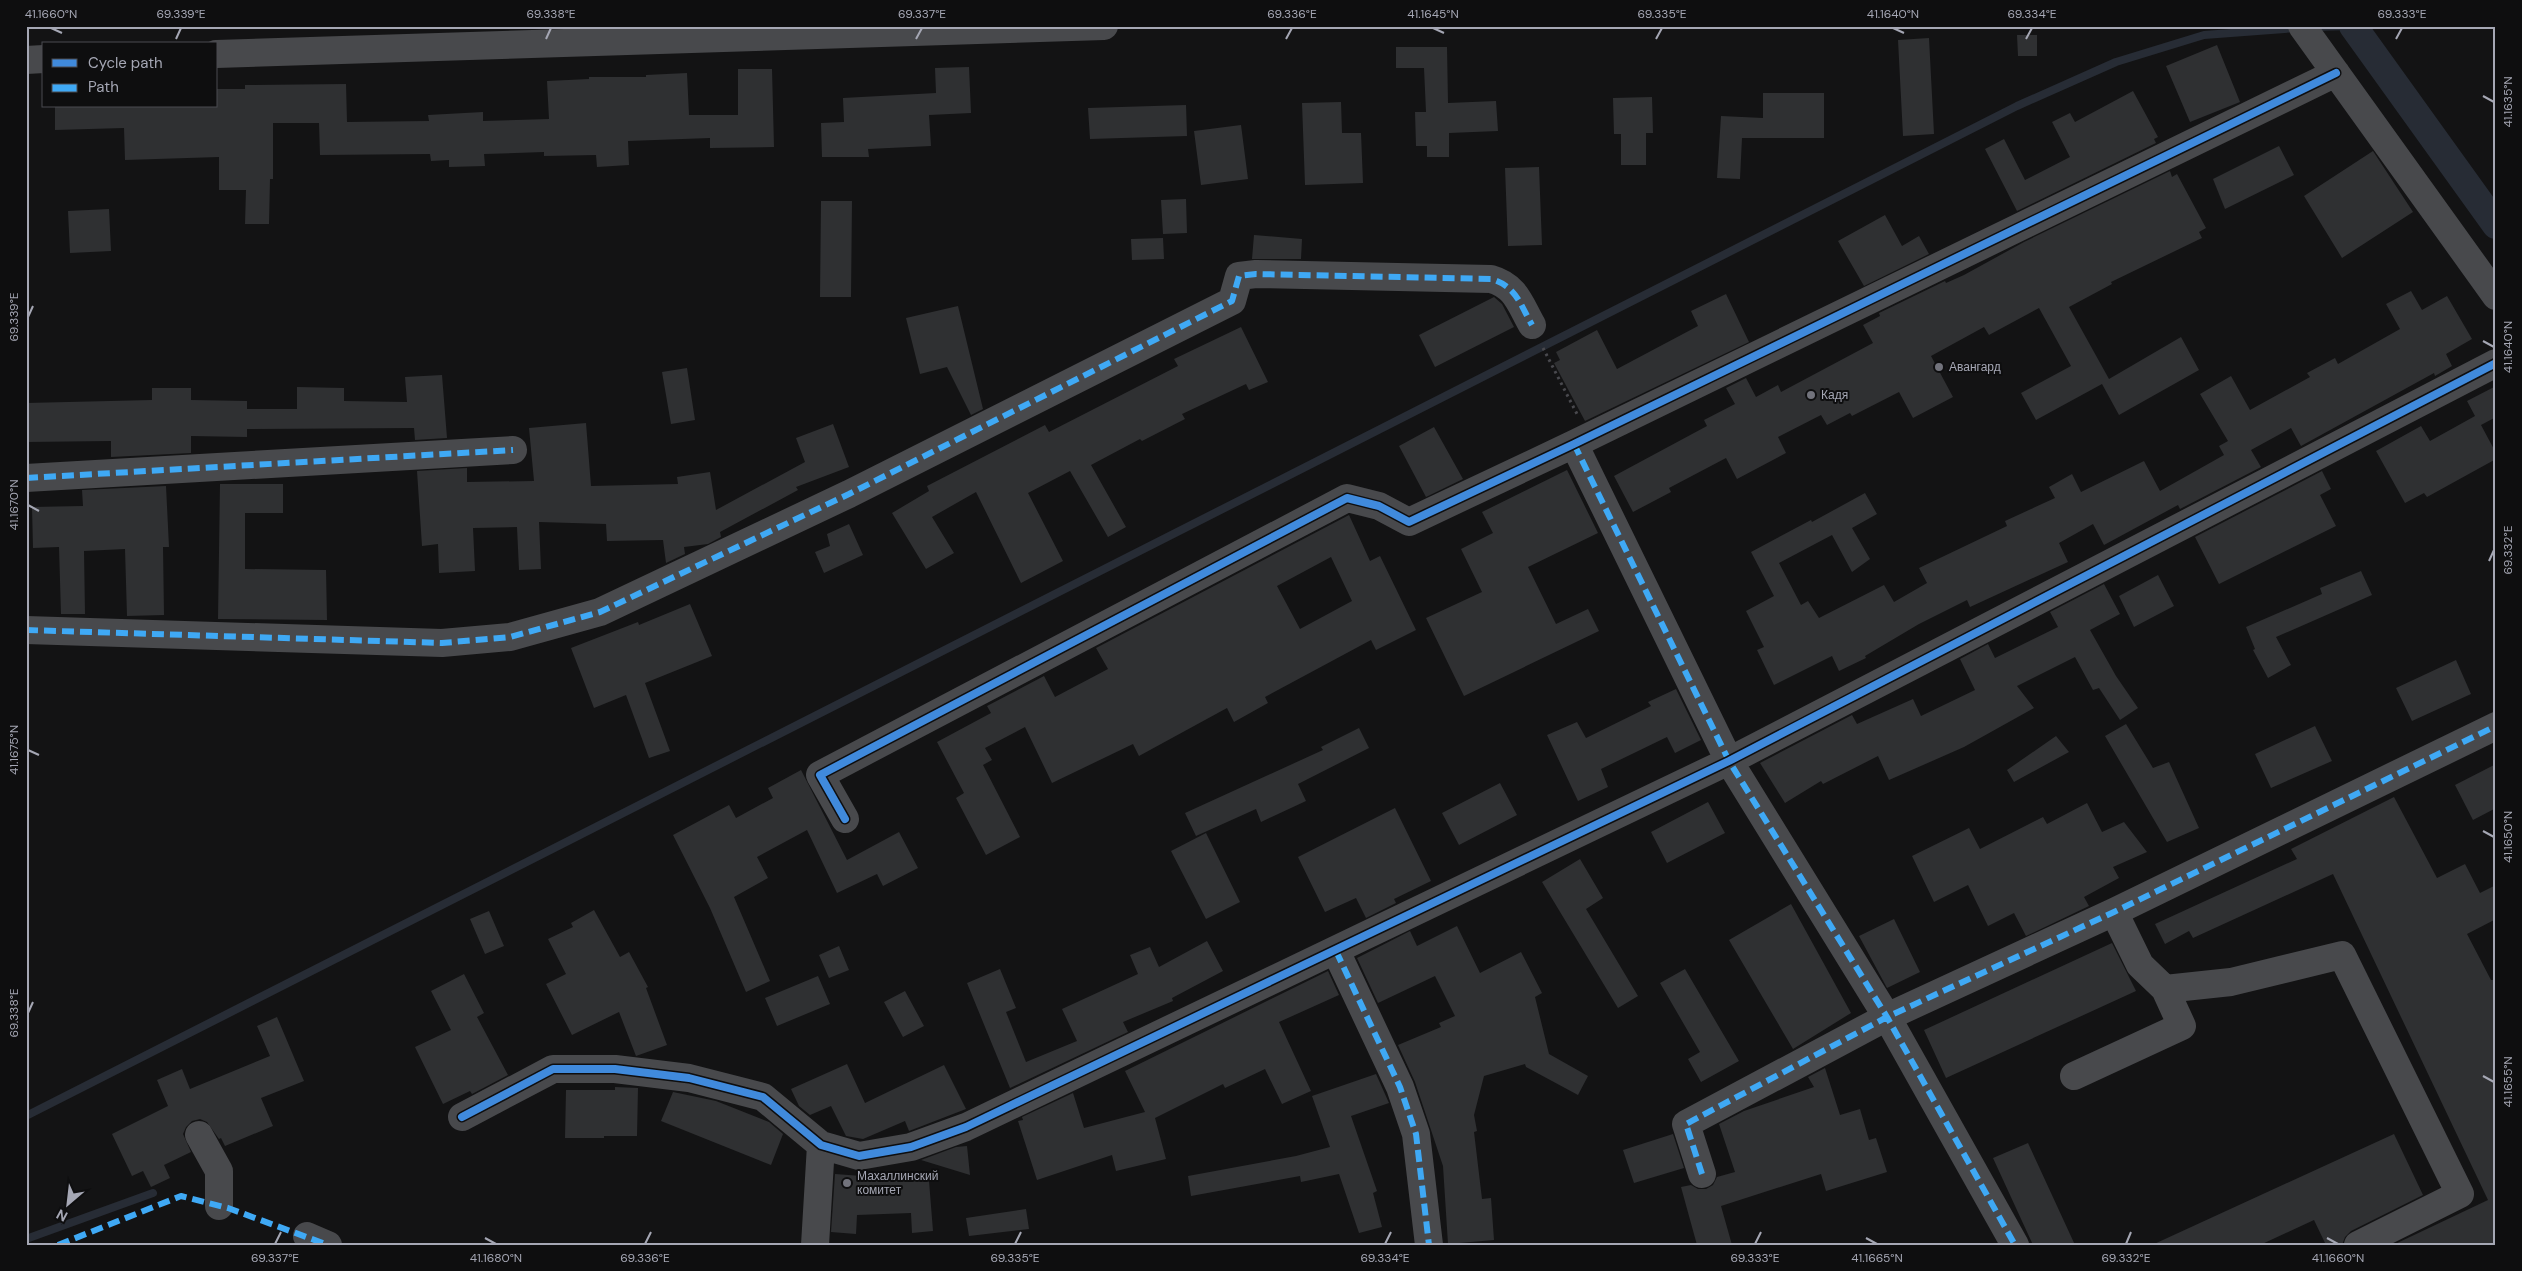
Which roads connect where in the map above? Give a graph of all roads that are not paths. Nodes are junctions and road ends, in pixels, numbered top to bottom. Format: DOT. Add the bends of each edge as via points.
graph roads {
  1 [pos="1104,26"];
  2 [pos="2306,32"];
  3 [pos="218,54"];
  4 [pos="42,59"];
  5 [pos="26,60"];
  6 [pos="2336,73"];
  7 [pos="2496,296"];
  8 [pos="1532,325"];
  9 [pos="2496,362"];
  10 [pos="1574,444"];
  11 [pos="513,450"];
  12 [pos="26,478"];
  13 [pos="26,630"];
  14 [pos="2496,726"];
  15 [pos="1729,761"];
  16 [pos="845,819"];
  17 [pos="2114,912"];
  18 [pos="1336,951"];
  19 [pos="2165,989"];
  20 [pos="1887,1017"];
  21 [pos="2074,1076"];
  22 [pos="462,1117"];
  23 [pos="198,1135"];
  24 [pos="821,1145"];
  25 [pos="1702,1174"];
  26 [pos="219,1206"];
  27 [pos="815,1245"];
  28 [pos="1429,1245"];
  29 [pos="2015,1245"];
  30 [pos="2358,1245"];
  1 -- 3 [label="street"];
  2 -- 6 [label="street"];
  4 -- 5 [label="street"];
  6 -- 7 [label="street"];
  6 -- 10 [label="street"];
  8 -- 13 [label="street" via="1513,291 1505,283 1491,280 1239,276 1232,301 849,494 591,614 510,637 442,643"];
  9 -- 15 [label="street"];
  10 -- 15 [label="street"];
  10 -- 16 [label="street" via="1409,522 1379,506 1347,498 820,774"];
  11 -- 12 [label="street"];
  14 -- 17 [label="street"];
  15 -- 18 [label="street"];
  15 -- 20 [label="street"];
  17 -- 19 [label="street" via="2140,965"];
  17 -- 20 [label="street"];
  18 -- 24 [label="street" via="966,1127 911,1147 859,1156"];
  18 -- 28 [label="street" via="1400,1087 1416,1134"];
  19 -- 21 [label="street" via="2182,1026"];
  19 -- 30 [label="street" via="2231,982 2342,955 2460,1194"];
  20 -- 25 [label="street" via="1686,1124"];
  20 -- 29 [label="street"];
  22 -- 24 [label="street" via="553,1069 614,1069 689,1078 763,1098"];
  23 -- 26 [label="street" via="219,1171"];
  24 -- 27 [label="street"];
}
